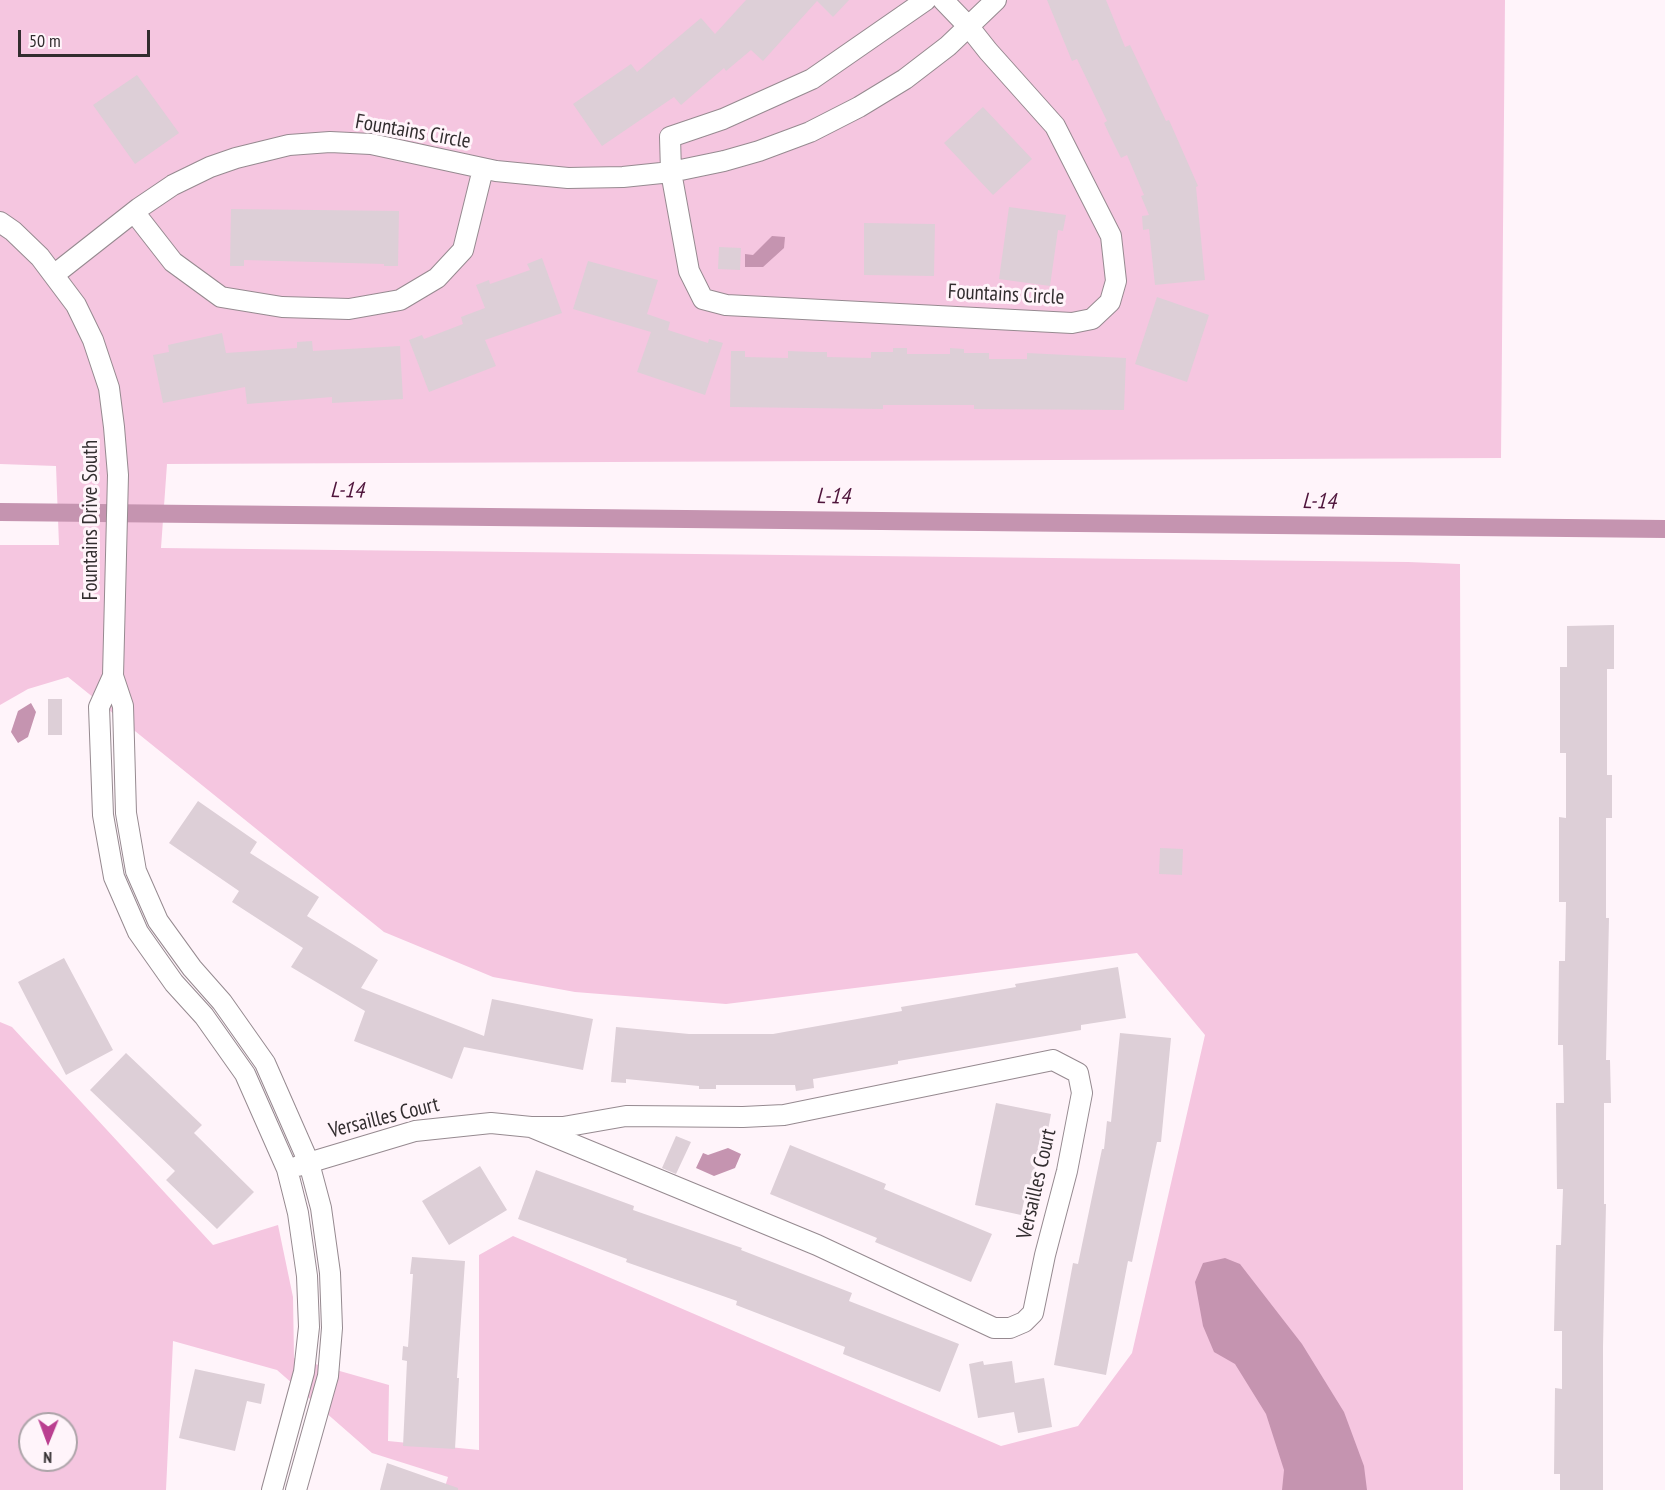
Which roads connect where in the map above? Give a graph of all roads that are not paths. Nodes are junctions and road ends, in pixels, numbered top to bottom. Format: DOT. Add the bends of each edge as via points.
graph roads {
  1 [pos="926,0"];
  2 [pos="943,0"];
  3 [pos="996,0"];
  4 [pos="969,27"];
  5 [pos="483,169"];
  6 [pos="671,172"];
  7 [pos="134,212"];
  8 [pos="0,222"];
  9 [pos="55,274"];
  10 [pos="113,676"];
  11 [pos="222,1002"];
  12 [pos="204,1016"];
  13 [pos="531,1127"];
  14 [pos="309,1163"];
  15 [pos="287,1169"];
  16 [pos="301,1384"];
  17 [pos="324,1388"];
  18 [pos="272,1490"];
  19 [pos="296,1490"];
  1 -- 6 [label="street" via="812,79 723,119 670,137"];
  2 -- 4 [label="street"];
  3 -- 4 [label="street, Fountains Circle"];
  4 -- 6 [label="street, Fountains Circle" via="905,79 810,132 724,161"];
  4 -- 6 [label="street, Fountains Circle" via="1055,126 1111,236 1116,281 1110,302 1092,319 1072,323 726,305 703,299 689,271"];
  5 -- 6 [label="street, Fountains Circle" via="568,178"];
  5 -- 7 [label="street, Fountains Circle" via="371,144 289,145 210,167 173,185"];
  5 -- 7 [label="street, Fountains Circle" via="464,250 436,279 400,300 349,309 282,307 221,297 173,262"];
  7 -- 9 [label="street, Fountains Circle"];
  8 -- 9 [label="street, Fountains Drive South"];
  9 -- 10 [label="street, Fountains Drive South" via="93,340 113,417 118,475"];
  10 -- 11 [label="street, Fountains Drive South" via="123,706 126,813 136,871 163,928"];
  10 -- 12 [label="street, Fountains Drive South" via="99,707 103,815 114,878 138,932 174,983"];
  11 -- 12 [label="street"];
  11 -- 14 [label="street, Fountains Drive South" via="265,1063"];
  12 -- 15 [label="street, Fountains Drive South" via="245,1074"];
  13 -- 13 [label="street, Versailles Court" via="817,1245 994,1328 1010,1328 1033,1314 1082,1093 1078,1073 1053,1060 784,1115 656,1114 563,1127"];
  13 -- 14 [label="street, Versailles Court" via="491,1123 425,1129"];
  14 -- 15 [label="street, Versailles Court"];
  14 -- 17 [label="street, Fountains Drive South" via="321,1208 330,1273 332,1328"];
  15 -- 16 [label="street, Fountains Drive South" via="307,1275 309,1327"];
  16 -- 17 [label="street"];
  16 -- 18 [label="street, Fountains Drive South"];
  17 -- 19 [label="street, Fountains Drive South"];
}
